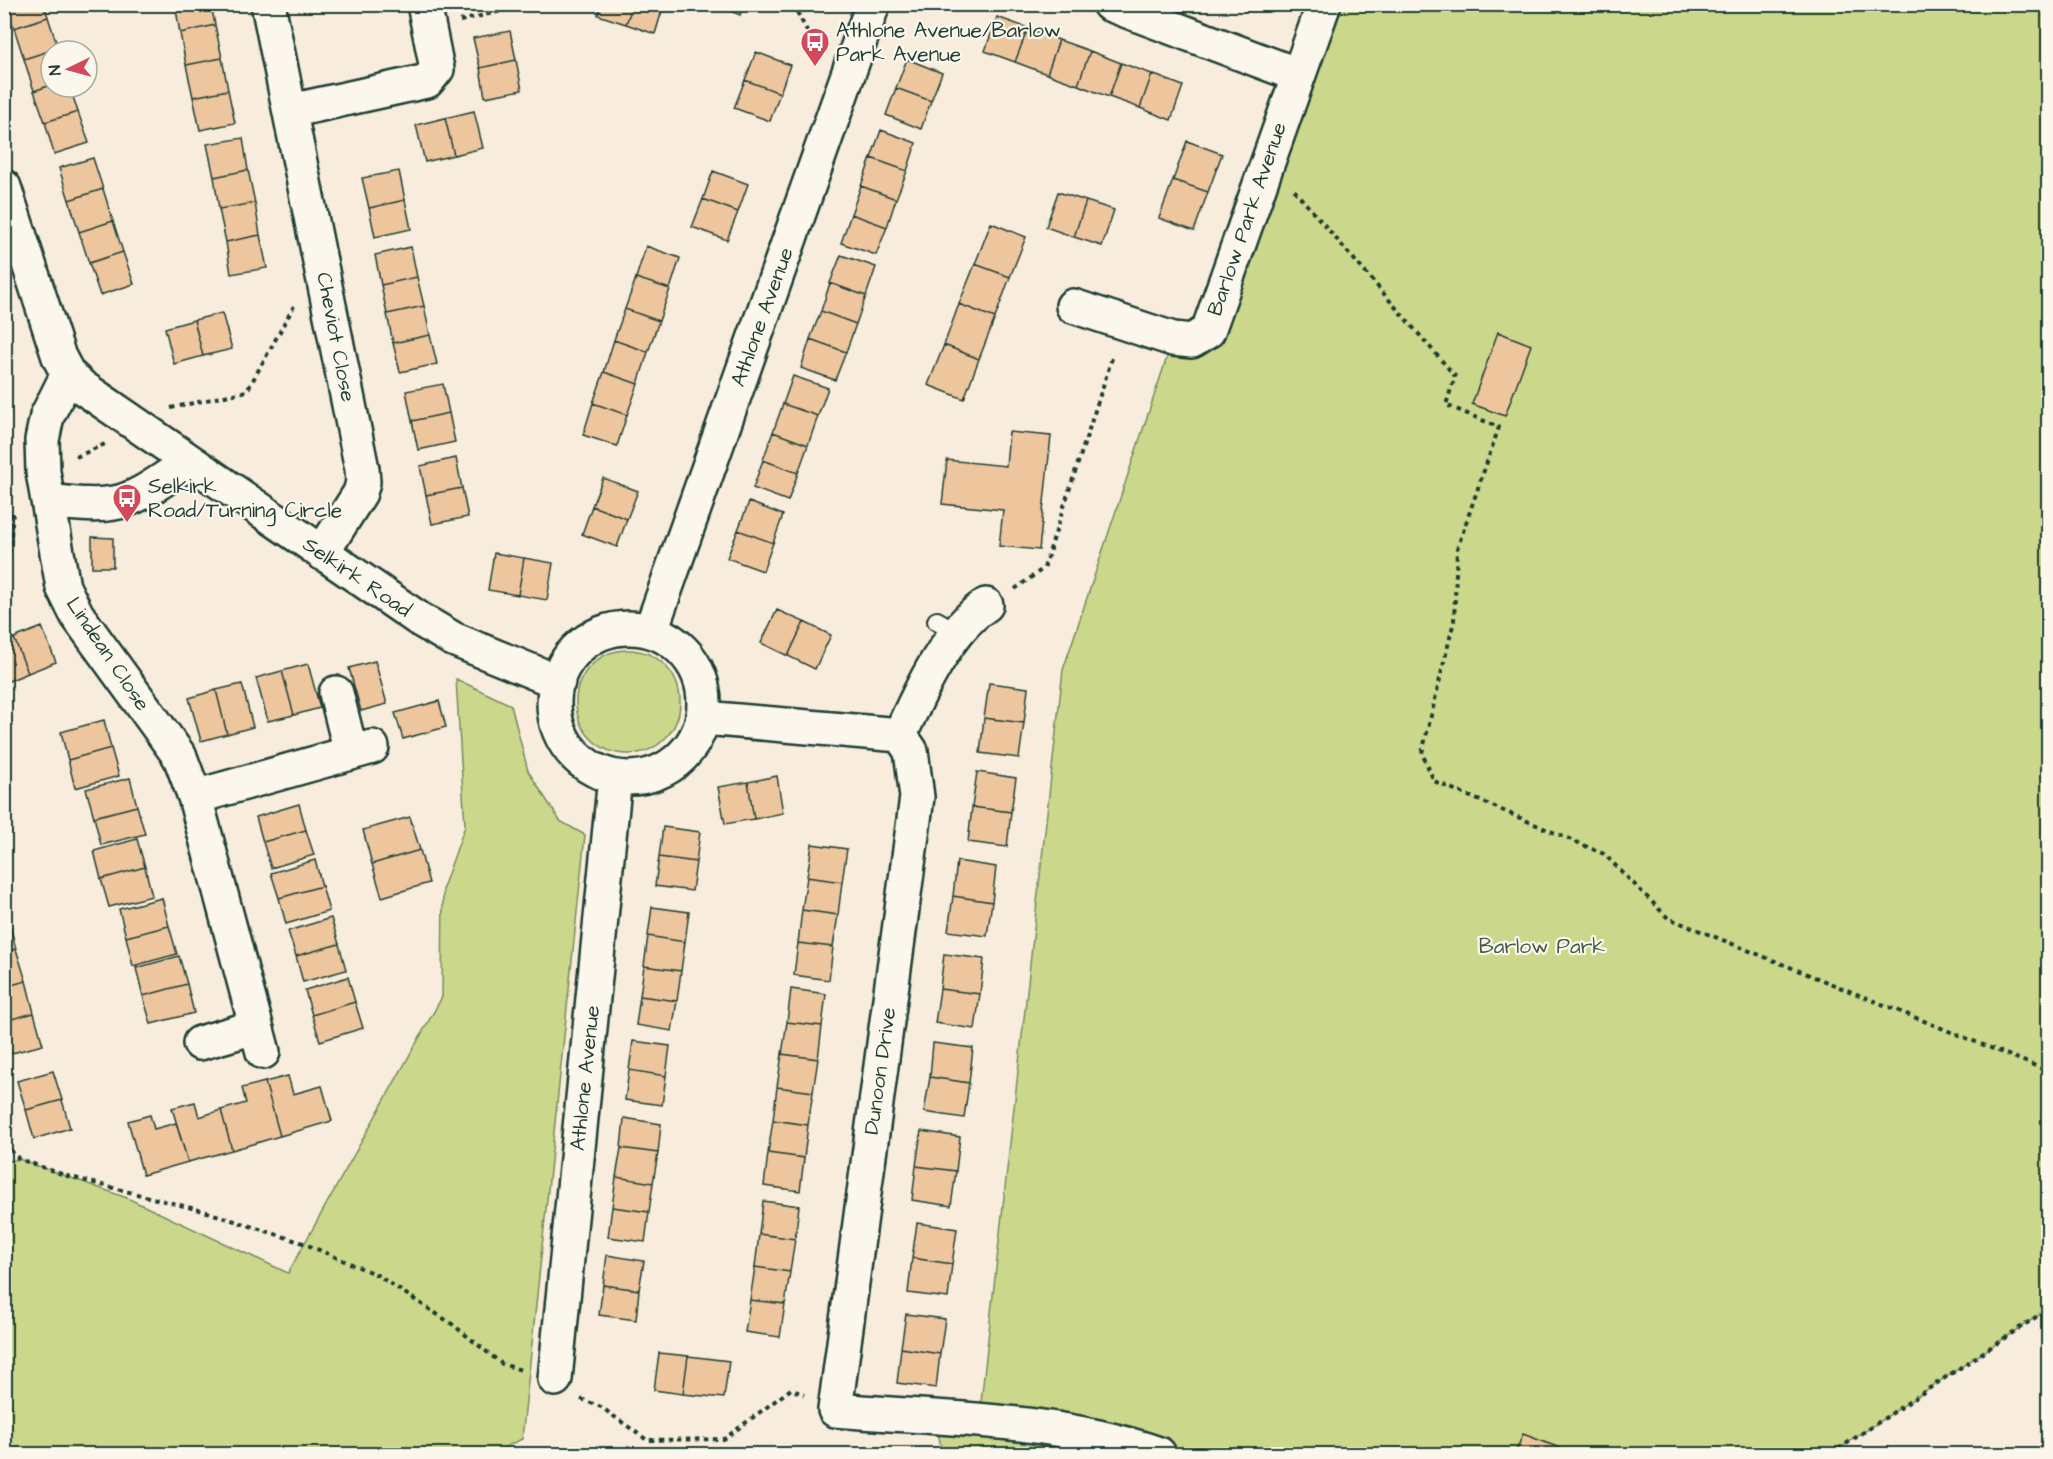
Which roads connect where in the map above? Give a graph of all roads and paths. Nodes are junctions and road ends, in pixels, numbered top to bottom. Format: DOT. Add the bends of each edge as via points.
graph roads {
  1 [pos="268,4"];
  2 [pos="530,4"];
  3 [pos="873,4"];
  4 [pos="1109,4"];
  5 [pos="1324,4"];
  6 [pos="427,16"];
  7 [pos="1298,75"];
  8 [pos="290,111"];
  9 [pos="1268,160"];
  10 [pos="4,187"];
  11 [pos="324,277"];
  12 [pos="1073,306"];
  13 [pos="1124,324"];
  14 [pos="68,374"];
  15 [pos="140,428"];
  16 [pos="189,463"];
  17 [pos="46,486"];
  18 [pos="14,505"];
  19 [pos="322,554"];
  20 [pos="986,605"];
  21 [pos="4,607"];
  22 [pos="651,630"];
  23 [pos="558,682"];
  24 [pos="336,693"];
  25 [pos="704,718"];
  26 [pos="900,735"];
  27 [pos="615,777"];
  28 [pos="195,797"];
  29 [pos="200,1042"];
  30 [pos="2049,1071"];
  31 [pos="4,1143"];
  32 [pos="2049,1308"];
  33 [pos="555,1379"];
  34 [pos="835,1410"];
  35 [pos="1159,1455"];
  36 [pos="1831,1455"];
  1 -- 8 [label="street, Cheviot Close"];
  2 -- 6 [label="path"];
  3 -- 22 [label="street, Athlone Avenue"];
  4 -- 7 [label="street"];
  5 -- 7 [label="street, Barlow Park Avenue"];
  6 -- 8 [label="street" via="437,69 427,81"];
  7 -- 9 [label="street, Barlow Park Avenue"];
  8 -- 11 [label="street, Cheviot Close"];
  9 -- 13 [label="street, Barlow Park Avenue" via="1208,331 1192,341"];
  9 -- 30 [label="path" via="1455,376 1446,405 1499,427 1457,549 1454,621 1422,753 1434,781 1604,855 1668,918"];
  10 -- 14 [label="street, Selkirk Road" via="59,357"];
  11 -- 15 [label="path" via="308,280 247,391 165,409"];
  11 -- 19 [label="street, Cheviot Close" via="363,482"];
  12 -- 13 [label="street, Barlow Park Avenue"];
  13 -- 20 [label="path" via="1044,568"];
  14 -- 15 [label="street, Selkirk Road"];
  14 -- 17 [label="street, Lindean Close" via="47,416 42,440"];
  15 -- 16 [label="street, Selkirk Road"];
  15 -- 17 [label="path"];
  16 -- 17 [label="street" via="117,503 99,505"];
  16 -- 19 [label="street, Selkirk Road"];
  17 -- 28 [label="street, Lindean Close" via="63,587 77,615 180,757"];
  18 -- 21 [label="path"];
  19 -- 23 [label="street, Selkirk Road" via="453,639"];
  20 -- 26 [label="street" via="948,627"];
  22 -- 23 [label="street" via="623,627 598,634 576,649 560,670"];
  22 -- 25 [label="street" via="674,641 693,661 703,686"];
  23 -- 27 [label="street" via="553,697 556,723 570,751 590,768"];
  24 -- 28 [label="street" via="362,750"];
  25 -- 26 [label="street"];
  25 -- 27 [label="street" via="694,742 675,764 651,776"];
  26 -- 34 [label="street, Dunoon Drive" via="911,751 917,797"];
  27 -- 33 [label="street, Athlone Avenue"];
  28 -- 29 [label="street, Lindean Close" via="259,1040"];
  31 -- 33 [label="path" via="19,1159 66,1176 207,1212 303,1243 377,1275 452,1324 502,1364"];
  32 -- 36 [label="path"];
  33 -- 34 [label="path" via="647,1440 724,1439 791,1389"];
  34 -- 35 [label="street" via="1052,1427 1131,1444"];
}
